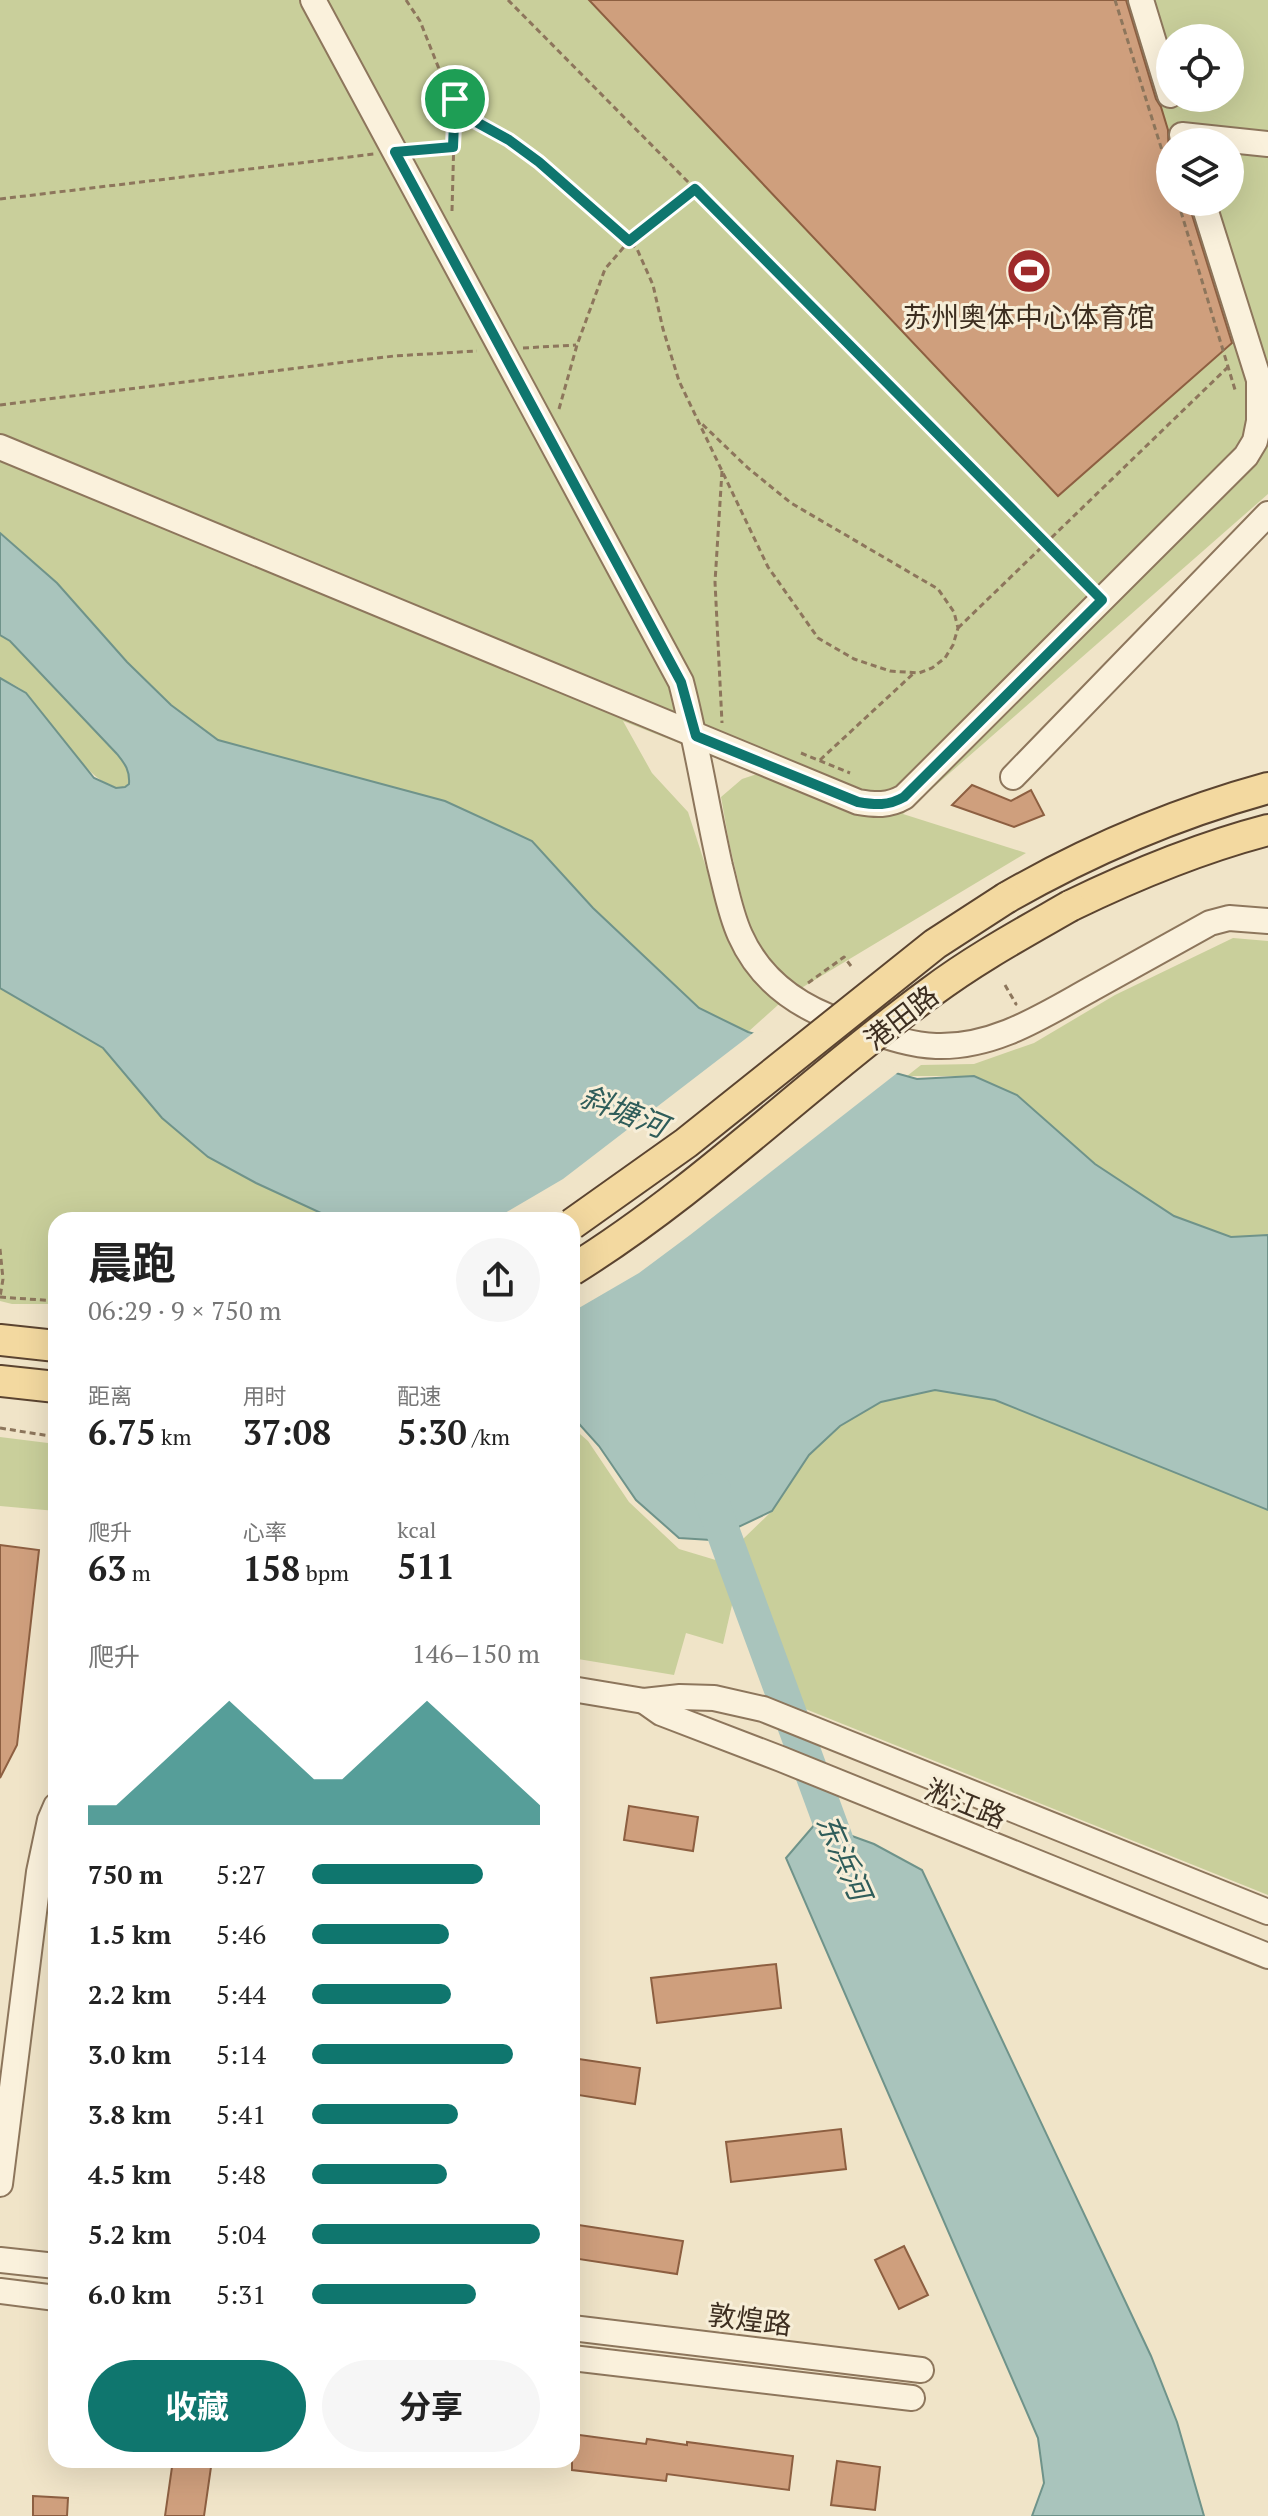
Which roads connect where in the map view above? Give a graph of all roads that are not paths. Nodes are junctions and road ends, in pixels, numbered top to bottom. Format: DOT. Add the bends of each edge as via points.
graph roads {
  1 [pos="313,0"];
  2 [pos="1141,0"];
  3 [pos="1156,50"];
  4 [pos="1244,142"];
  5 [pos="1268,144"];
  6 [pos="1207,216"];
  7 [pos="0,447"];
  8 [pos="1268,514"];
  9 [pos="696,736"];
  10 [pos="1013,777"];
  11 [pos="1268,788"];
  12 [pos="1268,830"];
  13 [pos="1268,921"];
  14 [pos="580,1218"];
  15 [pos="580,1265"];
  16 [pos="0,1340"];
  17 [pos="48,1345"];
  18 [pos="0,1381"];
  19 [pos="48,1386"];
  20 [pos="580,1690"];
  21 [pos="644,1701"];
  22 [pos="873,1752"];
  23 [pos="848,1788"];
  24 [pos="48,1829"];
  25 [pos="1268,1912"];
  26 [pos="1268,1956"];
  27 [pos="0,2184"];
  28 [pos="0,2260"];
  29 [pos="48,2265"];
  30 [pos="0,2291"];
  31 [pos="48,2297"];
  32 [pos="580,2329"];
  33 [pos="813,2357"];
  34 [pos="580,2359"];
  35 [pos="921,2370"];
  36 [pos="810,2386"];
  37 [pos="912,2398"];
  1 -- 9 [label="street" via="681,682"];
  2 -- 3 [label="street"];
  4 -- 5 [label="street"];
  6 -- 9 [label="street" via="1259,380 1259,421 1246,456 904,797 876,805 858,802"];
  7 -- 9 [label="street"];
  8 -- 10 [label="street"];
  9 -- 13 [label="street" via="732,917 749,954 768,979 818,1013 905,1042 935,1046 991,1039 1017,1030 1210,923 1229,918"];
  11 -- 14 [label="main road, 港田路, bridge" via="1122,840 975,916 686,1143"];
  12 -- 15 [label="main road, 港田路, bridge" via="1132,876 975,962 692,1184"];
  16 -- 17 [label="main road"];
  18 -- 19 [label="main road"];
  20 -- 21 [label="street, 淞江路"];
  21 -- 22 [label="street, 淞江路" via="714,1698 763,1709"];
  21 -- 23 [label="street, 淞江路" via="661,1713"];
  22 -- 23 [label="street"];
  22 -- 25 [label="street, 淞江路"];
  23 -- 26 [label="street, 淞江路"];
  24 -- 27 [label="street"];
  28 -- 29 [label="street"];
  30 -- 31 [label="street"];
  32 -- 33 [label="street, 敦煌路"];
  33 -- 35 [label="street, 敦煌路"];
  33 -- 36 [label="street"];
  34 -- 36 [label="street"];
  36 -- 37 [label="street"];
}
